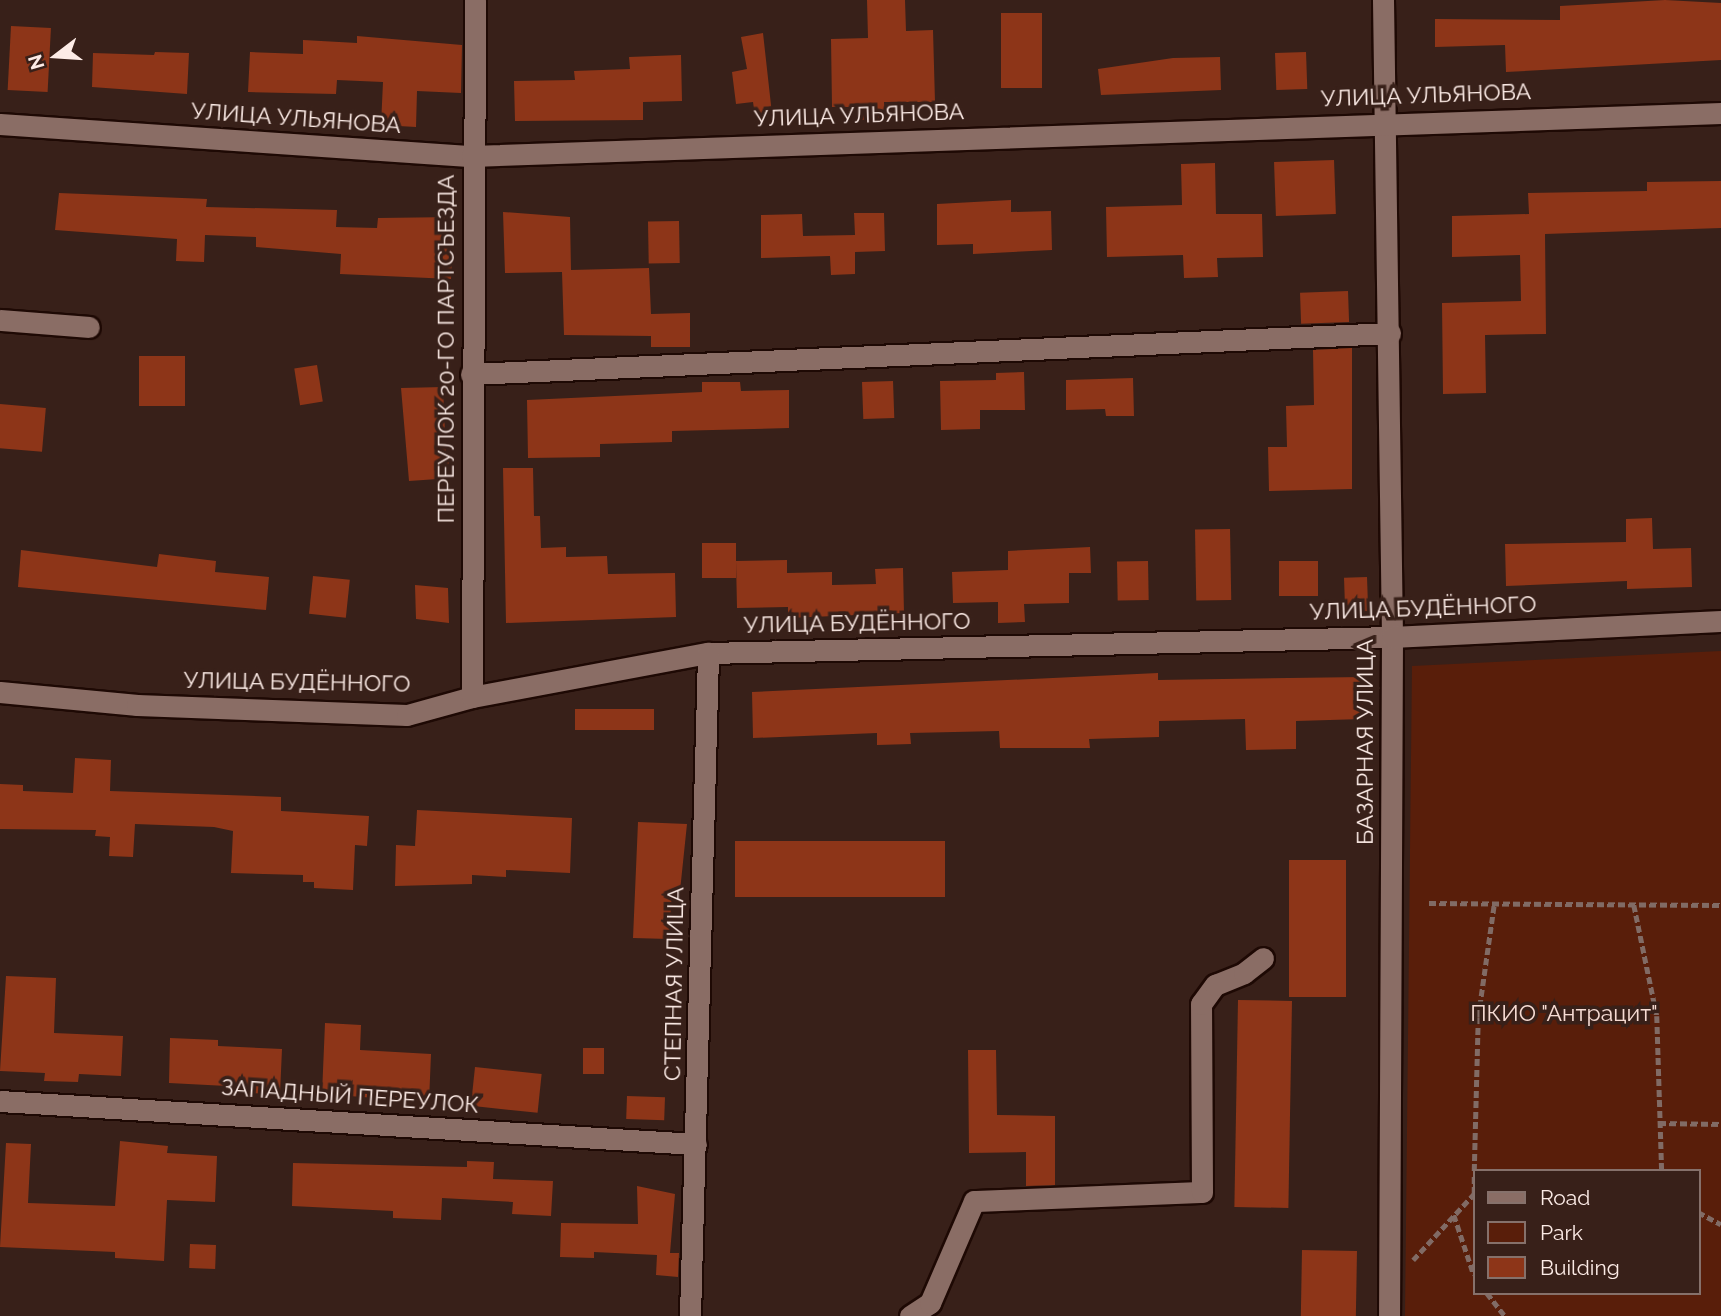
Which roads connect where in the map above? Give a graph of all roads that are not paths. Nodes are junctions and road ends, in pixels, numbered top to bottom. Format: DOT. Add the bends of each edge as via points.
graph roads {
  1 [pos="475,0"];
  2 [pos="1383,0"];
  3 [pos="1721,113"];
  4 [pos="1384,122"];
  5 [pos="0,124"];
  6 [pos="472,156"];
  7 [pos="0,320"];
  8 [pos="89,327"];
  9 [pos="1390,333"];
  10 [pos="471,374"];
  11 [pos="1721,621"];
  12 [pos="1392,638"];
  13 [pos="708,653"];
  14 [pos="0,692"];
  15 [pos="472,697"];
  16 [pos="1263,958"];
  17 [pos="0,1101"];
  18 [pos="696,1144"];
  19 [pos="690,1316"];
  20 [pos="910,1316"];
  21 [pos="1389,1316"];
  1 -- 6 [label="street, ПЕРЕУЛОК 20-ГО ПАРТСЪЕЗДА"];
  2 -- 4 [label="street, БАЗАРНАЯ УЛИЦА"];
  3 -- 4 [label="street, УЛИЦА УЛЬЯНОВА"];
  4 -- 6 [label="street, УЛИЦА УЛЬЯНОВА"];
  4 -- 9 [label="street, БАЗАРНАЯ УЛИЦА"];
  5 -- 6 [label="street, УЛИЦА УЛЬЯНОВА"];
  6 -- 10 [label="street, ПЕРЕУЛОК 20-ГО ПАРТСЪЕЗДА"];
  7 -- 8 [label="street"];
  9 -- 10 [label="street"];
  9 -- 12 [label="street, БАЗАРНАЯ УЛИЦА"];
  10 -- 15 [label="street, ПЕРЕУЛОК 20-ГО ПАРТСЪЕЗДА"];
  11 -- 12 [label="street, УЛИЦА БУДЁННОГО"];
  12 -- 13 [label="street, УЛИЦА БУДЁННОГО"];
  12 -- 21 [label="street, БАЗАРНАЯ УЛИЦА"];
  13 -- 15 [label="street, УЛИЦА БУДЁННОГО"];
  13 -- 18 [label="street, СТЕПНАЯ УЛИЦА"];
  14 -- 15 [label="street, УЛИЦА БУДЁННОГО" via="137,705 407,715"];
  16 -- 20 [label="street" via="1244,973 1215,985 1201,1004 1202,1192 974,1201 930,1303"];
  17 -- 18 [label="street, ЗАПАДНЫЙ ПЕРЕУЛОК"];
  18 -- 19 [label="street, СТЕПНАЯ УЛИЦА"];
}
